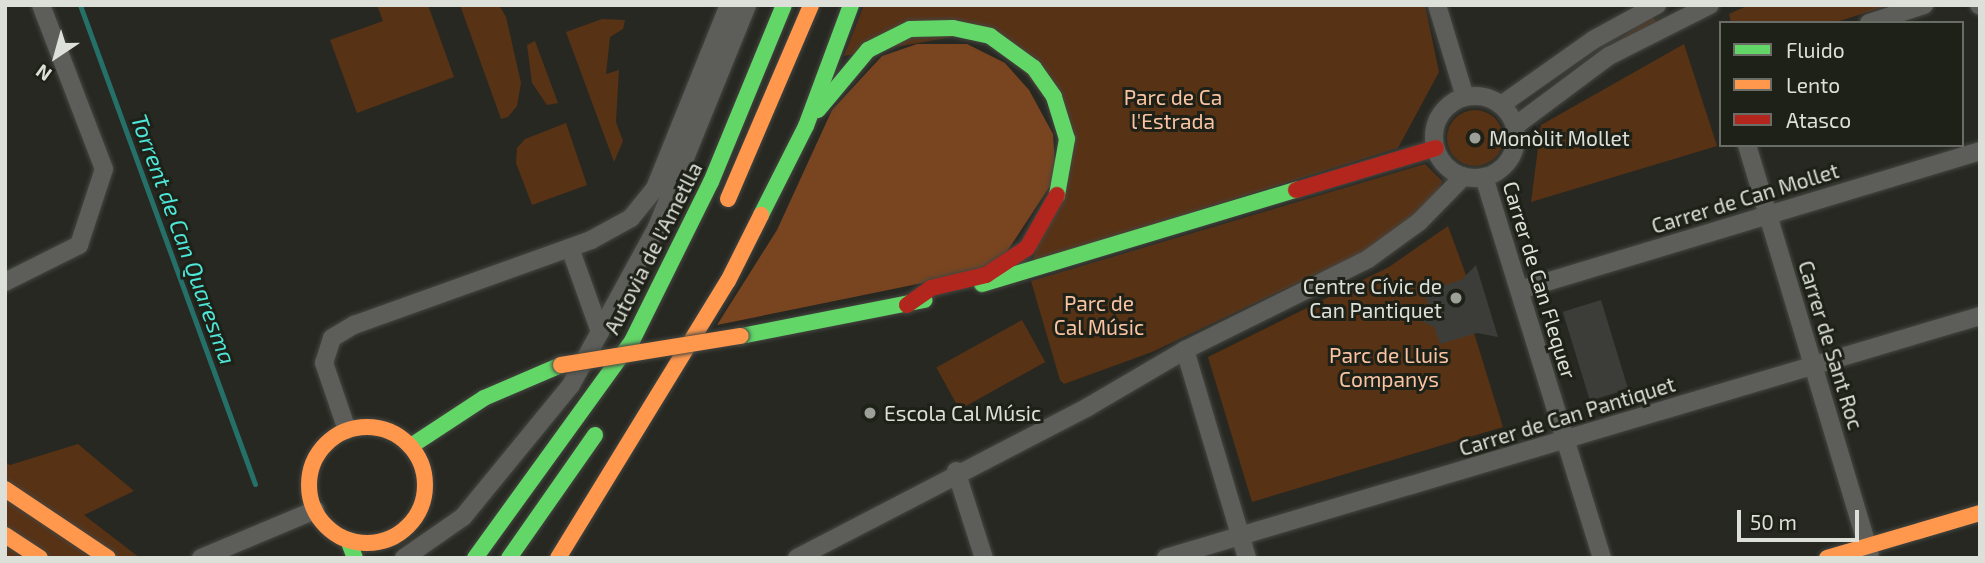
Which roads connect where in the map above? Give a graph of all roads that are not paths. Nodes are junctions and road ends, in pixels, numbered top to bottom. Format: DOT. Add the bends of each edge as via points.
graph roads {
  1 [pos="41,5"];
  2 [pos="729,5"];
  3 [pos="747,5"];
  4 [pos="784,5"];
  5 [pos="811,5"];
  6 [pos="851,5"];
  7 [pos="1437,5"];
  8 [pos="1657,5"];
  9 [pos="1710,5"];
  10 [pos="1924,5"];
  11 [pos="1875,21"];
  12 [pos="1465,97"];
  13 [pos="1501,105"];
  14 [pos="806,126"];
  15 [pos="1515,126"];
  16 [pos="1748,147"];
  17 [pos="1436,148"];
  18 [pos="1980,152"];
  19 [pos="1464,176"];
  20 [pos="1484,177"];
  21 [pos="722,212"];
  22 [pos="1769,215"];
  23 [pos="570,248"];
  24 [pos="5,282"];
  25 [pos="1522,289"];
  26 [pos="907,305"];
  27 [pos="1980,316"];
  28 [pos="600,331"];
  29 [pos="661,332"];
  30 [pos="1185,350"];
  31 [pos="1814,366"];
  32 [pos="635,375"];
  33 [pos="607,417"];
  34 [pos="346,430"];
  35 [pos="1565,440"];
  36 [pos="411,446"];
  37 [pos="956,471"];
  38 [pos="5,489"];
  39 [pos="315,510"];
  40 [pos="1980,513"];
  41 [pos="1980,530"];
  42 [pos="5,535"];
  43 [pos="1240,536"];
  44 [pos="348,540"];
  45 [pos="1872,554"];
  46 [pos="40,558"];
  47 [pos="108,558"];
  48 [pos="201,558"];
  49 [pos="355,558"];
  50 [pos="404,558"];
  51 [pos="475,558"];
  52 [pos="509,558"];
  53 [pos="558,558"];
  54 [pos="797,558"];
  55 [pos="984,558"];
  56 [pos="1166,558"];
  57 [pos="1247,558"];
  58 [pos="1602,558"];
  59 [pos="1827,558"];
  1 -- 24 [label="street" via="104,169 79,245"];
  2 -- 23 [label="street" via="655,188 631,218"];
  3 -- 28 [label="street" via="657,227"];
  4 -- 51 [label="main road, Autovia de l'Ametlla" via="711,182 632,341"];
  5 -- 21 [label="main road, Autovia de l'Ametlla"];
  6 -- 14 [label="main road"];
  7 -- 12 [label="street"];
  8 -- 13 [label="street" via="1593,40"];
  9 -- 15 [label="street" via="1609,56"];
  10 -- 11 [label="street"];
  12 -- 13 [label="street"];
  12 -- 17 [label="street" via="1438,120"];
  13 -- 15 [label="street"];
  14 -- 26 [label="main road" via="868,50 910,29 953,28 990,36 1034,68 1054,97 1067,139 1062,184 1051,214 1027,248 986,275 931,288"];
  14 -- 53 [label="main road" via="728,281"];
  15 -- 20 [label="street" via="1511,158"];
  16 -- 22 [label="street, Carrer de Sant Roc"];
  17 -- 19 [label="street" via="1451,170"];
  17 -- 26 [label="main road"];
  18 -- 22 [label="street, Carrer de Can Mollet"];
  19 -- 20 [label="street"];
  19 -- 30 [label="street" via="1419,222 1367,259"];
  20 -- 25 [label="street, Carrer de Can Flequer"];
  22 -- 25 [label="street, Carrer de Can Mollet"];
  22 -- 31 [label="street, Carrer de Sant Roc"];
  23 -- 28 [label="street"];
  23 -- 34 [label="street" via="355,325 332,338 324,363"];
  25 -- 35 [label="street, Carrer de Can Flequer"];
  26 -- 36 [label="main road, bridge" via="561,365 484,398"];
  27 -- 31 [label="street, Carrer de Can Pantiquet"];
  28 -- 50 [label="street" via="571,385 504,473 463,517"];
  29 -- 32 [label="main road, Autovia de l'Ametlla"];
  30 -- 37 [label="street" via="1088,407"];
  30 -- 43 [label="street"];
  31 -- 35 [label="street, Carrer de Can Pantiquet"];
  31 -- 45 [label="street, Carrer de Sant Roc"];
  33 -- 52 [label="main road"];
  34 -- 36 [label="main road" via="370,426 393,432"];
  34 -- 39 [label="main road" via="330,440 313,463 309,492"];
  35 -- 43 [label="street, Carrer de Can Pantiquet"];
  35 -- 58 [label="street, Carrer de Can Flequer"];
  36 -- 44 [label="main road" via="425,477 420,510 404,530 382,542"];
  37 -- 54 [label="street"];
  37 -- 55 [label="street"];
  38 -- 47 [label="main road"];
  39 -- 44 [label="main road"];
  39 -- 48 [label="street"];
  40 -- 45 [label="main road"];
  41 -- 45 [label="main road"];
  42 -- 46 [label="main road"];
  43 -- 56 [label="street, Carrer de Can Pantiquet"];
  43 -- 57 [label="street"];
  44 -- 49 [label="main road"];
  45 -- 59 [label="main road"];
}
